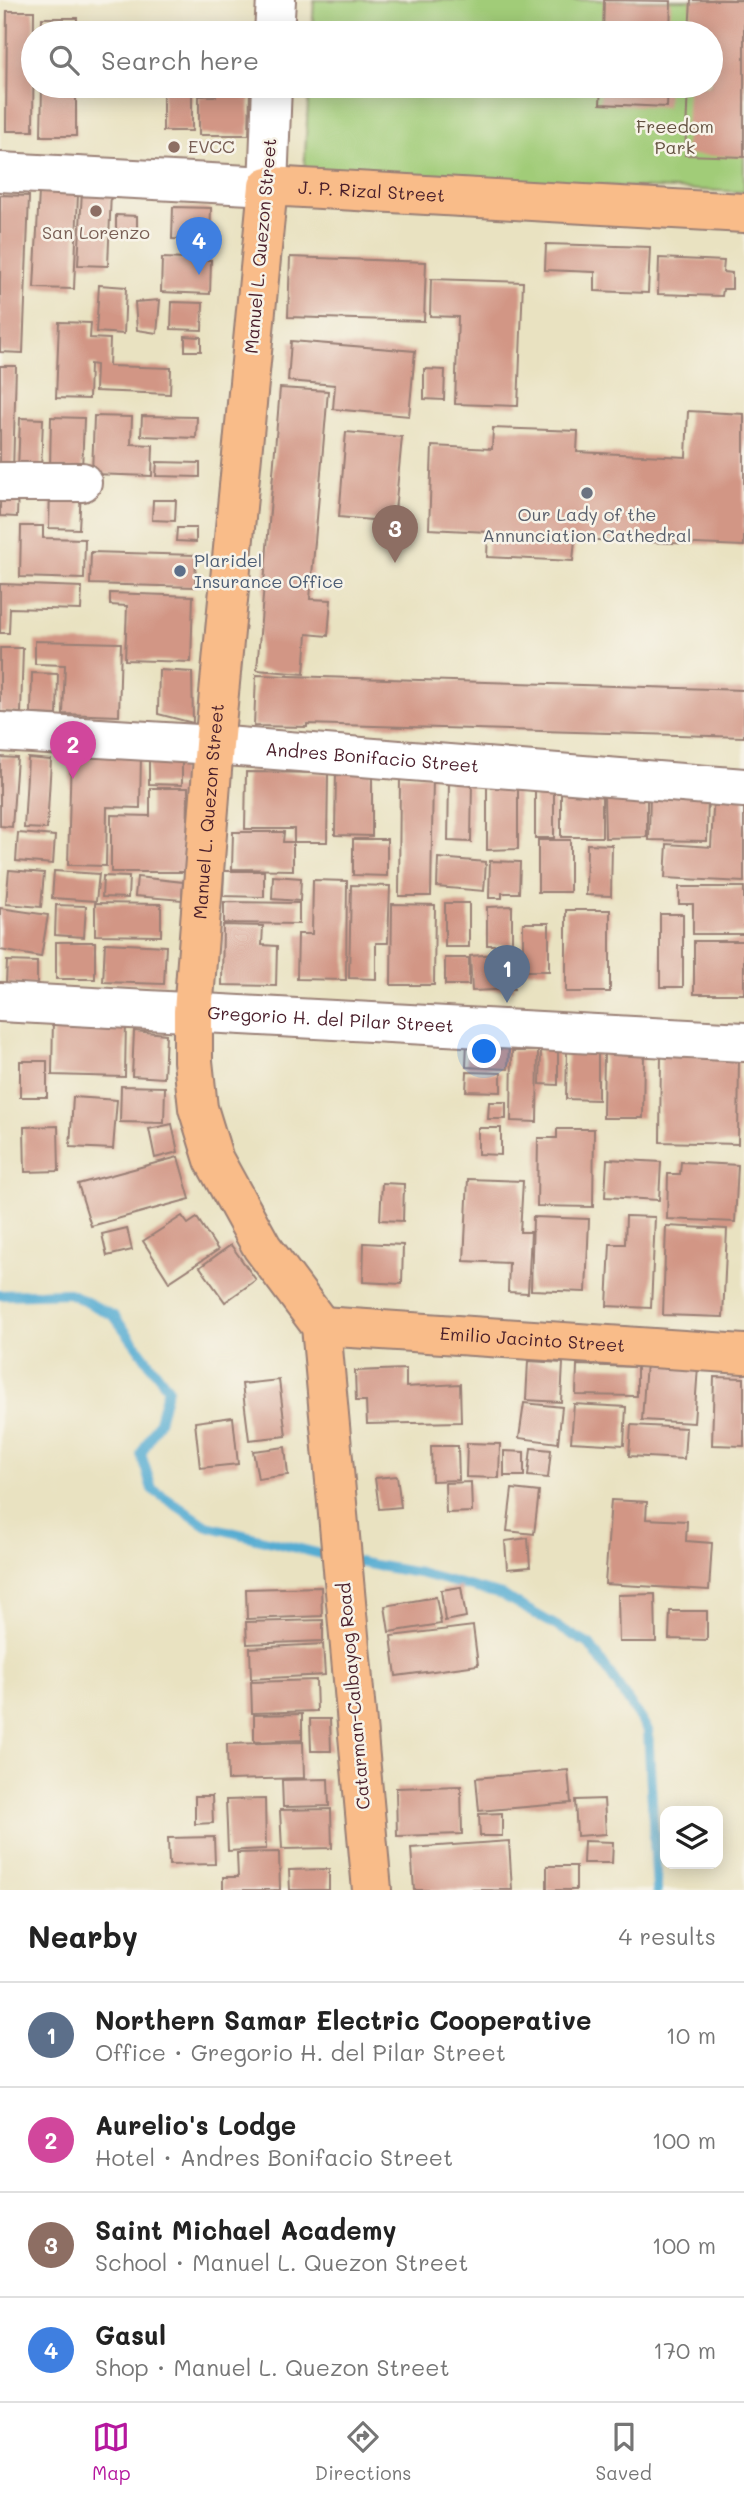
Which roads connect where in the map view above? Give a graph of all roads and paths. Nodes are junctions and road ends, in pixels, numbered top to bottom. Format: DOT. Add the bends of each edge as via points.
graph roads {
  1 [pos="276,0"];
  2 [pos="275,21"];
  3 [pos="272,98"];
  4 [pos="0,172"];
  5 [pos="268,186"];
  6 [pos="744,213"];
  7 [pos="0,482"];
  8 [pos="82,482"];
  9 [pos="0,732"];
  10 [pos="214,745"];
  11 [pos="744,788"];
  12 [pos="0,1002"];
  13 [pos="193,1012"];
  14 [pos="744,1042"];
  15 [pos="321,1326"];
  16 [pos="744,1354"];
  17 [pos="372,1890"];
  1 -- 2 [label="street"];
  3 -- 5 [label="street, Manuel L. Quezon Street"];
  4 -- 5 [label="street, J. P. Rizal Street"];
  5 -- 6 [label="main road, J. P. Rizal Street"];
  5 -- 10 [label="main road, Manuel L. Quezon Street"];
  7 -- 8 [label="street"];
  9 -- 10 [label="street, Andres Bonifacio Street"];
  10 -- 11 [label="street, Andres Bonifacio Street"];
  10 -- 13 [label="main road, Manuel L. Quezon Street"];
  12 -- 13 [label="street, Gregorio H. del Pilar Street"];
  13 -- 14 [label="street, Gregorio H. del Pilar Street"];
  13 -- 15 [label="main road, Manuel L. Quezon Street" via="198,1108 214,1160 262,1247"];
  15 -- 16 [label="main road, Emilio Jacinto Street"];
  15 -- 17 [label="main road, Catarman-Calbayog Road"];
}
